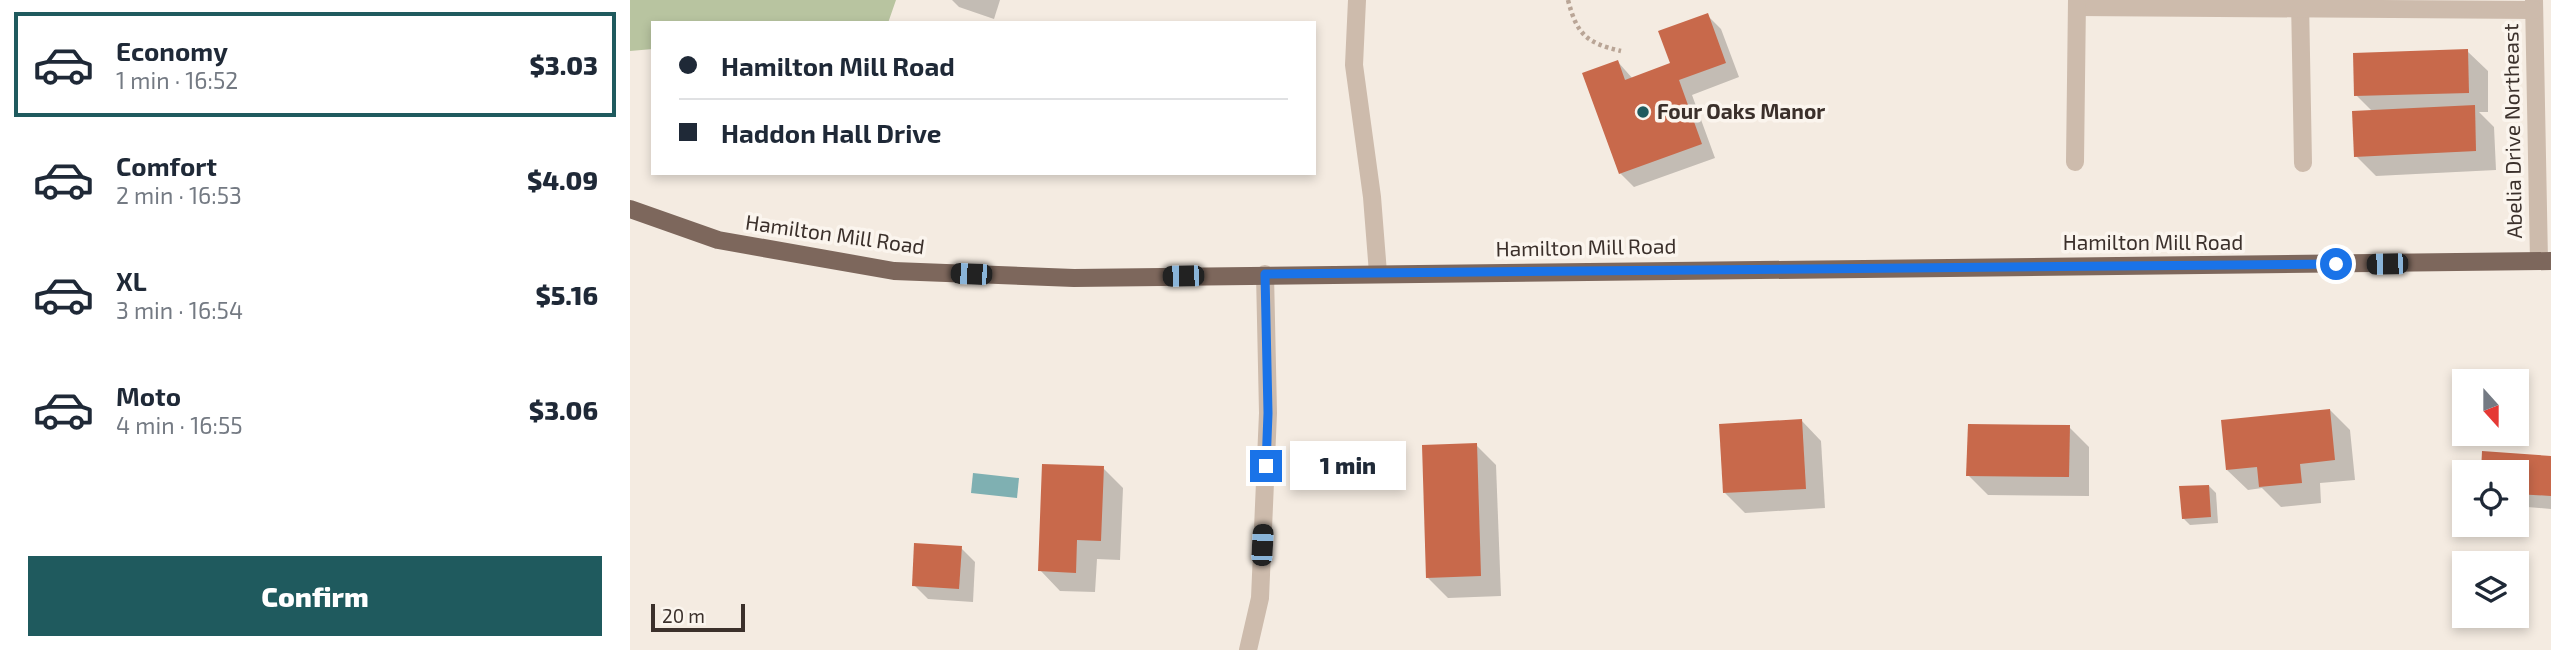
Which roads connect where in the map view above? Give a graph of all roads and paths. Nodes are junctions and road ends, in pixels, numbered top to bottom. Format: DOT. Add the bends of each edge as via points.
graph roads {
  1 [pos="1357,0"];
  2 [pos="1569,0"];
  3 [pos="2077,3"];
  4 [pos="2300,4"];
  5 [pos="2534,5"];
  6 [pos="1622,51"];
  7 [pos="2075,162"];
  8 [pos="2303,163"];
  9 [pos="630,209"];
  10 [pos="2545,261"];
  11 [pos="1378,273"];
  12 [pos="1265,274"];
  13 [pos="1248,650"];
  1 -- 11 [label="street" via="1354,65"];
  2 -- 6 [label="path" via="1580,33 1603,47"];
  3 -- 4 [label="street"];
  3 -- 7 [label="street"];
  4 -- 5 [label="street"];
  4 -- 8 [label="street"];
  5 -- 10 [label="street, Abelia Drive Northeast"];
  9 -- 12 [label="main road, Hamilton Mill Road" via="718,240 894,271 1074,278"];
  10 -- 11 [label="main road, Hamilton Mill Road"];
  11 -- 12 [label="main road, Hamilton Mill Road"];
  12 -- 13 [label="street" via="1268,413 1260,598"];
}
